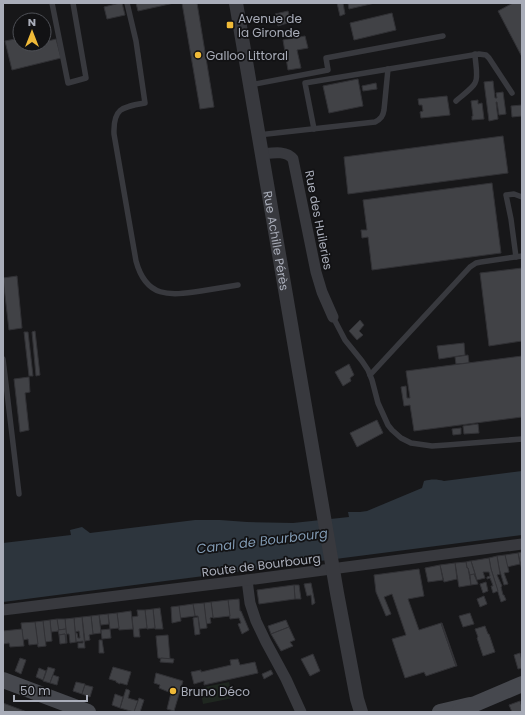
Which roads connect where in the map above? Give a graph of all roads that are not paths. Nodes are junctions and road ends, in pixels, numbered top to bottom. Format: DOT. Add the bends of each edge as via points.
graph roads {
  1 [pos="52,3"];
  2 [pos="74,3"];
  3 [pos="127,3"];
  4 [pos="236,3"];
  5 [pos="443,36"];
  6 [pos="475,54"];
  7 [pos="388,69"];
  8 [pos="250,85"];
  9 [pos="512,93"];
  10 [pos="456,101"];
  11 [pos="314,129"];
  12 [pos="258,135"];
  13 [pos="262,154"];
  14 [pos="522,196"];
  15 [pos="519,256"];
  16 [pos="238,285"];
  17 [pos="333,317"];
  18 [pos="3,359"];
  19 [pos="370,375"];
  20 [pos="522,439"];
  21 [pos="19,494"];
  22 [pos="522,544"];
  23 [pos="247,580"];
  24 [pos="337,593"];
  25 [pos="3,610"];
  26 [pos="3,680"];
  27 [pos="522,684"];
  28 [pos="477,708"];
  29 [pos="88,712"];
  30 [pos="301,712"];
  31 [pos="350,712"];
  32 [pos="361,712"];
  33 [pos="440,712"];
  34 [pos="459,712"];
  1 -- 2 [label="lane" via="68,83 86,78"];
  3 -- 16 [label="lane" via="136,41 145,103 127,106 118,111 114,122 114,134 139,272 147,284 166,294 185,294"];
  4 -- 8 [label="street, Rue Achille Pérès"];
  5 -- 8 [label="lane" via="326,58 328,70"];
  6 -- 7 [label="lane"];
  6 -- 9 [label="lane" via="483,54 489,58"];
  6 -- 10 [label="lane" via="475,84"];
  7 -- 11 [label="lane" via="384,110 378,120"];
  7 -- 11 [label="lane" via="305,83"];
  8 -- 12 [label="street, Rue Achille Pérès"];
  11 -- 12 [label="lane"];
  12 -- 13 [label="street, Rue Achille Pérès"];
  13 -- 17 [label="street, Rue des Huileries" via="284,153 293,159 318,279"];
  13 -- 24 [label="street, Rue Achille Pérès"];
  14 -- 15 [label="lane" via="506,195"];
  15 -- 19 [label="lane" via="476,263"];
  17 -- 19 [label="lane" via="341,334"];
  18 -- 21 [label="lane"];
  19 -- 20 [label="lane" via="388,425 396,434 411,443 446,445"];
  22 -- 23 [label="street, Route de Bourbourg"];
  23 -- 25 [label="street, Route de Bourbourg"];
  23 -- 30 [label="street" via="256,621"];
  24 -- 31 [label="street"];
  24 -- 32 [label="street"];
  26 -- 29 [label="main road"];
  27 -- 28 [label="main road"];
  28 -- 33 [label="main road"];
  28 -- 34 [label="main road"];
}
